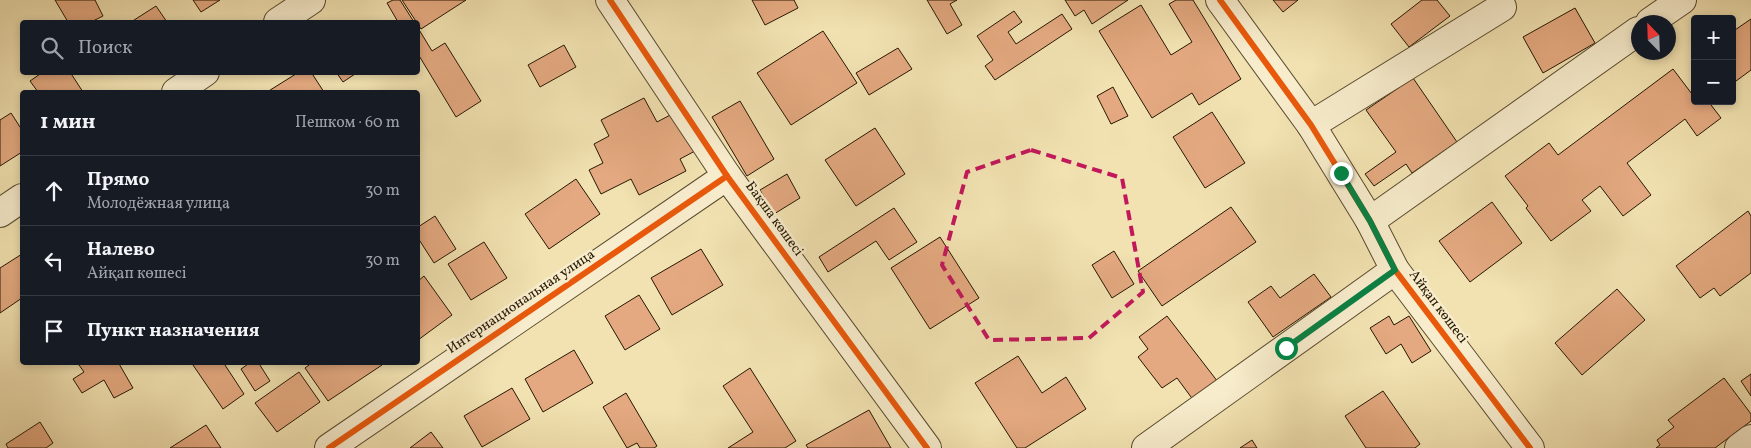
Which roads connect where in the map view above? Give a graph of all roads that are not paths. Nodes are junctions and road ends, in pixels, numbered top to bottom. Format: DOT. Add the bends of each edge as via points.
graph roads {
  1 [pos="310,0"];
  2 [pos="610,0"];
  3 [pos="1220,0"];
  4 [pos="1682,0"];
  5 [pos="1502,6"];
  6 [pos="1660,15"];
  7 [pos="281,20"];
  8 [pos="1631,36"];
  9 [pos="201,75"];
  10 [pos="179,90"];
  11 [pos="1311,125"];
  12 [pos="727,176"];
  13 [pos="20,199"];
  14 [pos="0,213"];
  15 [pos="1370,221"];
  16 [pos="1395,270"];
  17 [pos="1751,439"];
  18 [pos="329,448"];
  19 [pos="927,448"];
  20 [pos="1146,448"];
  21 [pos="1530,448"];
  22 [pos="1739,448"];
  1 -- 7 [label="street"];
  2 -- 12 [label="street, Бақша көшесі"];
  3 -- 11 [label="street, Айқап көшесі"];
  4 -- 6 [label="street"];
  5 -- 11 [label="street"];
  8 -- 15 [label="street"];
  9 -- 10 [label="street"];
  11 -- 15 [label="street, Айқап көшесі"];
  12 -- 18 [label="street, Интернациональная улица"];
  12 -- 19 [label="street, Бақша көшесі"];
  13 -- 14 [label="street"];
  15 -- 16 [label="street, Айқап көшесі"];
  16 -- 20 [label="street"];
  16 -- 21 [label="street, Айқап көшесі"];
  17 -- 22 [label="street"];
}
